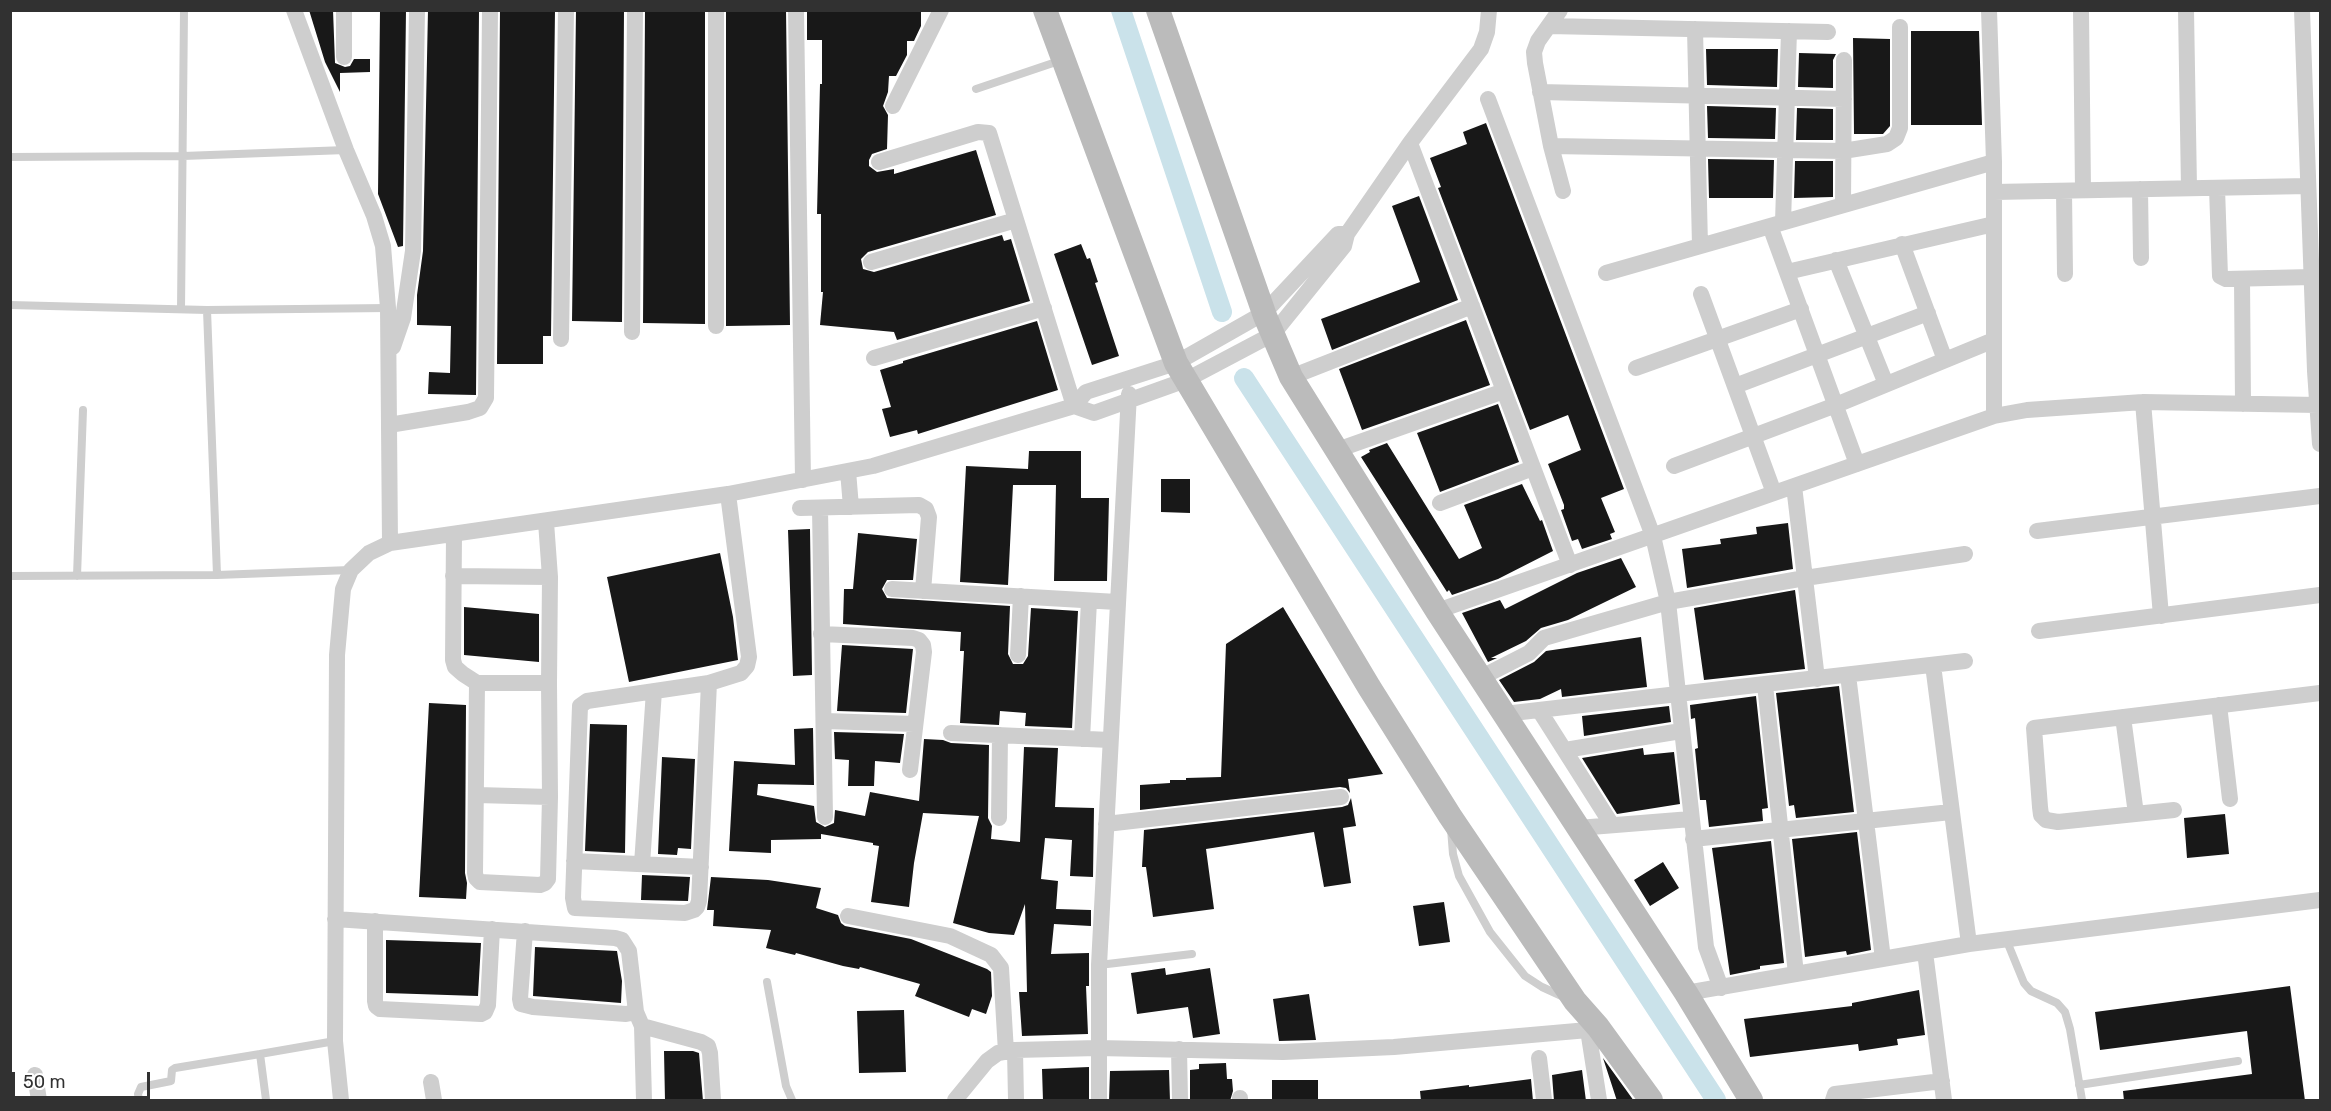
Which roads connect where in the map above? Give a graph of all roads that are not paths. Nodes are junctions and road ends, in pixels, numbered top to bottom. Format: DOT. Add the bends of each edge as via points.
graph roads {
  1 [pos="184,10"];
  2 [pos="294,10"];
  3 [pos="344,10"];
  4 [pos="417,10"];
  5 [pos="490,10"];
  6 [pos="566,10"];
  7 [pos="635,10"];
  8 [pos="716,10"];
  9 [pos="796,10"];
  10 [pos="941,10"];
  11 [pos="1045,10"];
  12 [pos="1158,10"];
  13 [pos="1489,10"];
  14 [pos="1560,10"];
  15 [pos="1989,10"];
  16 [pos="2080,10"];
  17 [pos="2186,10"];
  18 [pos="2302,10"];
  19 [pos="1549,26"];
  20 [pos="1900,27"];
  21 [pos="1695,29"];
  22 [pos="1789,31"];
  23 [pos="1827,32"];
  24 [pos="344,57"];
  25 [pos="1062,59"];
  26 [pos="1844,60"];
  27 [pos="976,89"];
  28 [pos="1540,92"];
  29 [pos="1696,96"];
  30 [pos="1787,98"];
  31 [pos="1488,99"];
  32 [pos="1844,99"];
  33 [pos="893,106"];
  34 [pos="1410,143"];
  35 [pos="1551,146"];
  36 [pos="1697,149"];
  37 [pos="346,150"];
  38 [pos="1785,151"];
  39 [pos="1844,151"];
  40 [pos="183,156"];
  41 [pos="10,157"];
  42 [pos="879,162"];
  43 [pos="1994,162"];
  44 [pos="2312,179"];
  45 [pos="2189,188"];
  46 [pos="2217,188"];
  47 [pos="2140,189"];
  48 [pos="2083,190"];
  49 [pos="1563,191"];
  50 [pos="2064,191"];
  51 [pos="1994,192"];
  52 [pos="1843,205"];
  53 [pos="1016,220"];
  54 [pos="1777,224"];
  55 [pos="1994,224"];
  56 [pos="1902,244"];
  57 [pos="1700,246"];
  58 [pos="2141,258"];
  59 [pos="1836,260"];
  60 [pos="871,262"];
  61 [pos="1787,272"];
  62 [pos="1606,273"];
  63 [pos="2065,274"];
  64 [pos="2312,278"];
  65 [pos="2242,279"];
  66 [pos="1701,294"];
  67 [pos="10,305"];
  68 [pos="1472,306"];
  69 [pos="388,308"];
  70 [pos="1044,308"];
  71 [pos="181,309"];
  72 [pos="1801,309"];
  73 [pos="207,310"];
  74 [pos="1928,314"];
  75 [pos="1268,323"];
  76 [pos="716,326"];
  77 [pos="632,332"];
  78 [pos="1866,336"];
  79 [pos="561,339"];
  80 [pos="1718,339"];
  81 [pos="1994,340"];
  82 [pos="1818,355"];
  83 [pos="874,358"];
  84 [pos="389,359"];
  85 [pos="1945,360"];
  86 [pos="1636,368"];
  87 [pos="2318,371"];
  88 [pos="1181,372"];
  89 [pos="1291,377"];
  90 [pos="1132,378"];
  91 [pos="1886,384"];
  92 [pos="1735,386"];
  93 [pos="1504,391"];
  94 [pos="1127,402"];
  95 [pos="2143,402"];
  96 [pos="2243,404"];
  97 [pos="1836,405"];
  98 [pos="2318,405"];
  99 [pos="1074,406"];
  100 [pos="83,410"];
  101 [pos="1994,416"];
  102 [pos="389,425"];
  103 [pos="1753,435"];
  104 [pos="2320,444"];
  105 [pos="1337,450"];
  106 [pos="1857,464"];
  107 [pos="1674,466"];
  108 [pos="1533,468"];
  109 [pos="848,471"];
  110 [pos="803,480"];
  111 [pos="1794,486"];
  112 [pos="1774,493"];
  113 [pos="729,494"];
  114 [pos="2320,496"];
  115 [pos="1440,503"];
  116 [pos="851,507"];
  117 [pos="800,508"];
  118 [pos="820,508"];
  119 [pos="2151,517"];
  120 [pos="546,522"];
  121 [pos="2037,531"];
  122 [pos="454,535"];
  123 [pos="1653,537"];
  124 [pos="390,543"];
  125 [pos="1965,554"];
  126 [pos="1570,565"];
  127 [pos="351,570"];
  128 [pos="217,575"];
  129 [pos="10,576"];
  130 [pos="77,576"];
  131 [pos="453,576"];
  132 [pos="550,577"];
  133 [pos="1805,578"];
  134 [pos="892,589"];
  135 [pos="923,591"];
  136 [pos="1021,596"];
  137 [pos="2320,596"];
  138 [pos="1089,601"];
  139 [pos="1117,602"];
  140 [pos="1668,602"];
  141 [pos="1437,612"];
  142 [pos="2161,616"];
  143 [pos="2039,631"];
  144 [pos="821,634"];
  145 [pos="1018,655"];
  146 [pos="1965,661"];
  147 [pos="1933,665"];
  148 [pos="1848,675"];
  149 [pos="1480,678"];
  150 [pos="1817,679"];
  151 [pos="477,683"];
  152 [pos="549,683"];
  153 [pos="709,683"];
  154 [pos="1765,685"];
  155 [pos="654,691"];
  156 [pos="2320,693"];
  157 [pos="1677,694"];
  158 [pos="2219,705"];
  159 [pos="1539,710"];
  160 [pos="1504,714"];
  161 [pos="2123,717"];
  162 [pos="825,722"];
  163 [pos="914,724"];
  164 [pos="1681,731"];
  165 [pos="951,732"];
  166 [pos="1000,735"];
  167 [pos="1082,739"];
  168 [pos="1110,740"];
  169 [pos="1565,750"];
  170 [pos="910,770"];
  171 [pos="477,795"];
  172 [pos="550,797"];
  173 [pos="1341,797"];
  174 [pos="2230,799"];
  175 [pos="2174,810"];
  176 [pos="1951,812"];
  177 [pos="2136,814"];
  178 [pos="825,817"];
  179 [pos="999,818"];
  180 [pos="1691,819"];
  181 [pos="1866,821"];
  182 [pos="1106,824"];
  183 [pos="1612,825"];
  184 [pos="1578,828"];
  185 [pos="1780,830"];
  186 [pos="1693,839"];
  187 [pos="574,861"];
  188 [pos="642,864"];
  189 [pos="701,867"];
  190 [pos="2320,900"];
  191 [pos="848,916"];
  192 [pos="335,919"];
  193 [pos="375,921"];
  194 [pos="492,929"];
  195 [pos="525,931"];
  196 [pos="2006,939"];
  197 [pos="1969,944"];
  198 [pos="1925,952"];
  199 [pos="1192,954"];
  200 [pos="1883,959"];
  201 [pos="1099,965"];
  202 [pos="1796,974"];
  203 [pos="767,982"];
  204 [pos="1721,987"];
  205 [pos="1686,993"];
  206 [pos="639,1019"];
  207 [pos="1593,1028"];
  208 [pos="335,1041"];
  209 [pos="1098,1048"];
  210 [pos="1179,1049"];
  211 [pos="1011,1051"];
  212 [pos="260,1054"];
  213 [pos="1539,1058"];
  214 [pos="2238,1061"];
  215 [pos="35,1075"];
  216 [pos="1942,1081"];
  217 [pos="431,1082"];
  218 [pos="2079,1085"];
  219 [pos="39,1101"];
  220 [pos="139,1101"];
  221 [pos="266,1101"];
  222 [pos="341,1101"];
  223 [pos="434,1101"];
  224 [pos="644,1101"];
  225 [pos="713,1101"];
  226 [pos="792,1101"];
  227 [pos="955,1101"];
  228 [pos="1016,1101"];
  229 [pos="1099,1101"];
  230 [pos="1180,1101"];
  231 [pos="1544,1101"];
  232 [pos="1599,1101"];
  233 [pos="1651,1101"];
  234 [pos="1751,1101"];
  235 [pos="1833,1101"];
  236 [pos="1944,1101"];
  237 [pos="2082,1101"];
  1 -- 40 [label="lane"];
  2 -- 37 [label="street"];
  3 -- 24 [label="street"];
  4 -- 84 [label="street" via="413,251 403,318"];
  5 -- 102 [label="street" via="486,398 480,408 468,412"];
  6 -- 79 [label="street"];
  7 -- 77 [label="street"];
  8 -- 76 [label="street"];
  9 -- 110 [label="street"];
  10 -- 33 [label="street"];
  11 -- 25 [label="main road"];
  12 -- 75 [label="main road"];
  13 -- 34 [label="street" via="1481,49"];
  14 -- 19 [label="street"];
  15 -- 43 [label="street"];
  16 -- 48 [label="street"];
  17 -- 45 [label="street"];
  18 -- 44 [label="street"];
  19 -- 21 [label="street"];
  19 -- 28 [label="street" via="1534,52"];
  20 -- 39 [label="street" via="1900,128 1896,138 1887,144"];
  21 -- 22 [label="street"];
  21 -- 29 [label="street"];
  22 -- 23 [label="street"];
  22 -- 30 [label="street"];
  25 -- 27 [label="lane"];
  25 -- 88 [label="main road"];
  26 -- 32 [label="street"];
  28 -- 29 [label="street"];
  28 -- 35 [label="street"];
  29 -- 30 [label="street"];
  29 -- 36 [label="street"];
  30 -- 32 [label="street"];
  30 -- 38 [label="street"];
  31 -- 123 [label="street"];
  32 -- 39 [label="street"];
  34 -- 68 [label="street"];
  34 -- 75 [label="street" via="1347,234 1338,234"];
  35 -- 36 [label="street"];
  35 -- 49 [label="street"];
  36 -- 38 [label="street"];
  36 -- 57 [label="street"];
  37 -- 40 [label="lane"];
  37 -- 69 [label="street" via="383,246"];
  38 -- 39 [label="street"];
  38 -- 54 [label="street"];
  39 -- 52 [label="street"];
  40 -- 41 [label="lane"];
  40 -- 71 [label="lane"];
  42 -- 53 [label="street" via="978,132 989,133"];
  43 -- 51 [label="street"];
  43 -- 52 [label="street"];
  44 -- 46 [label="street"];
  44 -- 64 [label="street"];
  45 -- 46 [label="street"];
  45 -- 47 [label="street"];
  46 -- 65 [label="street" via="2220,276"];
  47 -- 48 [label="street"];
  47 -- 58 [label="street"];
  48 -- 50 [label="street"];
  50 -- 51 [label="street"];
  50 -- 63 [label="street"];
  51 -- 55 [label="street"];
  52 -- 54 [label="street"];
  53 -- 60 [label="street"];
  53 -- 70 [label="street"];
  54 -- 57 [label="street"];
  54 -- 61 [label="street"];
  55 -- 56 [label="street"];
  55 -- 81 [label="street"];
  56 -- 59 [label="street"];
  56 -- 74 [label="street"];
  57 -- 62 [label="street"];
  59 -- 61 [label="street"];
  59 -- 78 [label="street"];
  61 -- 72 [label="street"];
  64 -- 65 [label="street"];
  64 -- 87 [label="street"];
  65 -- 96 [label="street"];
  66 -- 80 [label="street"];
  67 -- 71 [label="lane"];
  68 -- 89 [label="street"];
  68 -- 93 [label="street"];
  69 -- 73 [label="lane"];
  69 -- 84 [label="street"];
  70 -- 83 [label="street"];
  70 -- 99 [label="street"];
  71 -- 73 [label="lane"];
  72 -- 80 [label="street"];
  72 -- 82 [label="street"];
  73 -- 128 [label="lane"];
  74 -- 78 [label="street"];
  74 -- 85 [label="street"];
  75 -- 88 [label="street"];
  75 -- 89 [label="main road"];
  78 -- 82 [label="street"];
  78 -- 91 [label="street"];
  80 -- 86 [label="street"];
  80 -- 92 [label="street"];
  81 -- 85 [label="street"];
  81 -- 101 [label="street"];
  82 -- 92 [label="street"];
  82 -- 97 [label="street"];
  84 -- 102 [label="street"];
  85 -- 91 [label="street"];
  87 -- 98 [label="street"];
  88 -- 90 [label="street"];
  88 -- 94 [label="street"];
  88 -- 207 [label="main road" via="1450,816"];
  89 -- 105 [label="main road"];
  90 -- 94 [label="street"];
  90 -- 99 [label="street" via="1086,392"];
  91 -- 97 [label="street"];
  92 -- 103 [label="street"];
  93 -- 105 [label="street"];
  93 -- 108 [label="street"];
  94 -- 99 [label="street" via="1094,413"];
  94 -- 139 [label="street"];
  95 -- 96 [label="street"];
  95 -- 101 [label="street"];
  95 -- 119 [label="street"];
  96 -- 98 [label="street"];
  97 -- 103 [label="street"];
  97 -- 106 [label="street"];
  98 -- 104 [label="street"];
  99 -- 109 [label="street"];
  100 -- 130 [label="lane"];
  101 -- 106 [label="street"];
  102 -- 124 [label="street"];
  103 -- 107 [label="street"];
  103 -- 112 [label="street"];
  105 -- 141 [label="main road"];
  106 -- 111 [label="street"];
  108 -- 115 [label="street"];
  108 -- 126 [label="street"];
  109 -- 110 [label="street"];
  109 -- 116 [label="street"];
  110 -- 113 [label="street"];
  111 -- 112 [label="street"];
  111 -- 133 [label="street"];
  112 -- 123 [label="street"];
  113 -- 120 [label="street"];
  113 -- 153 [label="street" via="748,657 741,673"];
  114 -- 119 [label="street"];
  116 -- 118 [label="street"];
  116 -- 135 [label="street" via="919,505 926,509 929,517"];
  117 -- 118 [label="street"];
  118 -- 144 [label="street"];
  119 -- 121 [label="street"];
  119 -- 142 [label="street"];
  120 -- 122 [label="street"];
  120 -- 132 [label="street"];
  122 -- 124 [label="street"];
  122 -- 131 [label="street"];
  123 -- 126 [label="street"];
  123 -- 140 [label="street"];
  124 -- 127 [label="street" via="369,553"];
  125 -- 133 [label="street"];
  126 -- 141 [label="street"];
  127 -- 128 [label="lane"];
  127 -- 192 [label="street" via="344,589 337,655"];
  128 -- 130 [label="lane"];
  129 -- 130 [label="lane"];
  131 -- 132 [label="street"];
  131 -- 151 [label="street" via="453,660 455,667"];
  132 -- 152 [label="street"];
  133 -- 140 [label="street"];
  133 -- 150 [label="street"];
  134 -- 135 [label="street"];
  135 -- 136 [label="street"];
  136 -- 138 [label="street"];
  136 -- 145 [label="street"];
  137 -- 142 [label="street"];
  138 -- 139 [label="street"];
  138 -- 167 [label="street"];
  139 -- 168 [label="street"];
  140 -- 149 [label="street" via="1544,638 1530,653"];
  140 -- 157 [label="street"];
  141 -- 149 [label="main road"];
  142 -- 143 [label="street"];
  144 -- 162 [label="street"];
  144 -- 163 [label="street" via="919,640 924,652"];
  146 -- 147 [label="street"];
  147 -- 148 [label="street"];
  147 -- 176 [label="street"];
  148 -- 150 [label="street"];
  148 -- 181 [label="street"];
  149 -- 160 [label="main road"];
  150 -- 154 [label="street"];
  151 -- 152 [label="street"];
  151 -- 171 [label="street"];
  152 -- 172 [label="street"];
  153 -- 155 [label="street"];
  153 -- 189 [label="street"];
  154 -- 157 [label="street"];
  154 -- 185 [label="street"];
  155 -- 187 [label="street" via="587,701 580,706"];
  155 -- 188 [label="street"];
  156 -- 158 [label="street"];
  157 -- 159 [label="street"];
  157 -- 164 [label="street"];
  158 -- 161 [label="street"];
  158 -- 174 [label="street"];
  159 -- 160 [label="street"];
  159 -- 169 [label="street"];
  160 -- 184 [label="main road"];
  161 -- 177 [label="street"];
  161 -- 177 [label="street" via="2034,728 2040,807 2046,820 2058,822"];
  162 -- 163 [label="street"];
  162 -- 178 [label="street"];
  163 -- 170 [label="street"];
  164 -- 169 [label="street"];
  164 -- 180 [label="street"];
  165 -- 166 [label="street"];
  166 -- 167 [label="street"];
  166 -- 179 [label="street"];
  167 -- 168 [label="street"];
  168 -- 182 [label="street"];
  169 -- 183 [label="street"];
  171 -- 172 [label="street"];
  171 -- 172 [label="street" via="477,880 540,885 549,874"];
  173 -- 182 [label="street"];
  175 -- 177 [label="street"];
  176 -- 181 [label="street"];
  176 -- 197 [label="street"];
  180 -- 183 [label="street"];
  180 -- 186 [label="street"];
  181 -- 185 [label="street"];
  181 -- 200 [label="street"];
  182 -- 201 [label="street"];
  183 -- 184 [label="street"];
  184 -- 205 [label="main road"];
  185 -- 186 [label="street"];
  185 -- 202 [label="street"];
  186 -- 204 [label="street" via="1706,946"];
  187 -- 188 [label="street"];
  187 -- 189 [label="street" via="573,898 575,908 579,909 690,912 699,901"];
  188 -- 189 [label="street"];
  190 -- 196 [label="street"];
  191 -- 211 [label="street" via="950,936 991,955 1001,968"];
  192 -- 193 [label="street"];
  192 -- 208 [label="street"];
  193 -- 194 [label="street"];
  193 -- 194 [label="street" via="375,1001 380,1009 485,1012"];
  194 -- 195 [label="street"];
  195 -- 206 [label="street" via="622,940 629,951"];
  195 -- 206 [label="street" via="521,1004 626,1014"];
  196 -- 197 [label="street"];
  196 -- 218 [label="lane" via="2031,992 2057,1003 2065,1012"];
  197 -- 198 [label="street"];
  198 -- 200 [label="street"];
  198 -- 216 [label="street"];
  199 -- 201 [label="lane"];
  200 -- 202 [label="street"];
  201 -- 209 [label="street"];
  202 -- 204 [label="street"];
  203 -- 226 [label="lane"];
  204 -- 205 [label="street"];
  205 -- 234 [label="main road"];
  206 -- 224 [label="street"];
  206 -- 225 [label="street" via="708,1046"];
  207 -- 210 [label="street" via="1394,1047 1283,1052"];
  207 -- 232 [label="street"];
  207 -- 233 [label="main road"];
  208 -- 212 [label="lane"];
  208 -- 222 [label="street"];
  209 -- 210 [label="street"];
  209 -- 211 [label="street"];
  209 -- 229 [label="street"];
  210 -- 230 [label="street"];
  211 -- 227 [label="street" via="998,1053 987,1061"];
  211 -- 228 [label="street"];
  212 -- 220 [label="lane" via="173,1069 171,1080 141,1087"];
  212 -- 221 [label="lane"];
  213 -- 231 [label="street"];
  214 -- 218 [label="lane"];
  215 -- 219 [label="street"];
  216 -- 235 [label="street" via="1835,1094"];
  216 -- 236 [label="street"];
  217 -- 223 [label="street"];
  218 -- 237 [label="lane"];
}
